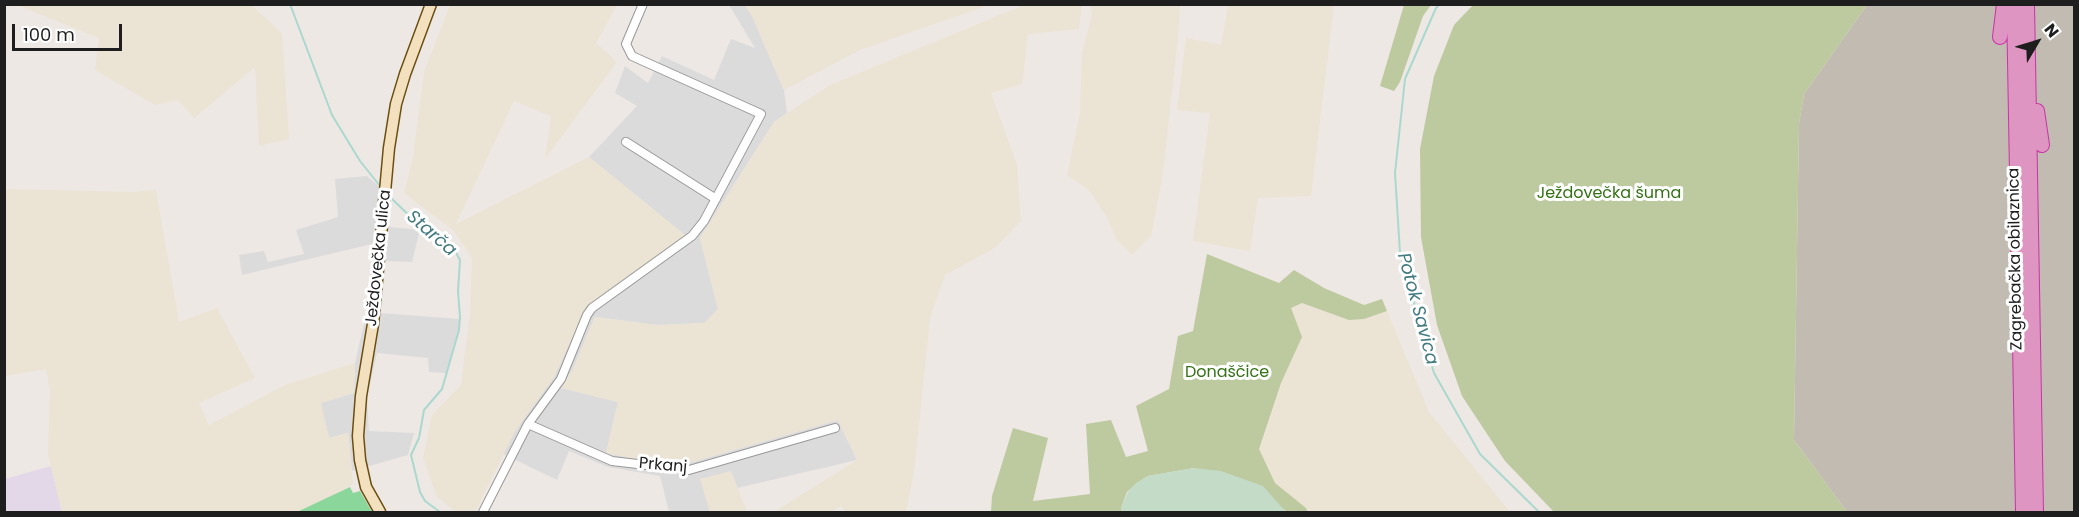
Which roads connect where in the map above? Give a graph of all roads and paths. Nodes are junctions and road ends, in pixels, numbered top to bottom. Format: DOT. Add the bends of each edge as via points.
graph roads {
  1 [pos="430,4"];
  2 [pos="643,4"];
  3 [pos="2004,4"];
  4 [pos="2014,4"];
  5 [pos="2027,4"];
  6 [pos="2000,36"];
  7 [pos="2029,69"];
  8 [pos="626,142"];
  9 [pos="2042,145"];
  10 [pos="716,199"];
  11 [pos="528,424"];
  12 [pos="835,428"];
  13 [pos="380,513"];
  14 [pos="483,513"];
  15 [pos="2023,513"];
  16 [pos="2036,513"];
  1 -- 13 [label="main road, Ježdovečka ulica" via="398,96 392,129 374,316 361,396 360,460 366,487"];
  2 -- 10 [label="street" via="626,44 632,56 761,114"];
  3 -- 6 [label="highway"];
  4 -- 15 [label="highway, Zagrebačka obilaznica"];
  5 -- 7 [label="highway, Zagrebačka obilaznica"];
  7 -- 9 [label="highway" via="2036,81"];
  7 -- 16 [label="highway, Zagrebačka obilaznica"];
  8 -- 10 [label="street"];
  10 -- 11 [label="street" via="692,236 592,308 561,379"];
  11 -- 12 [label="street, Prkanj" via="612,461 689,470"];
  11 -- 14 [label="street"];
}
